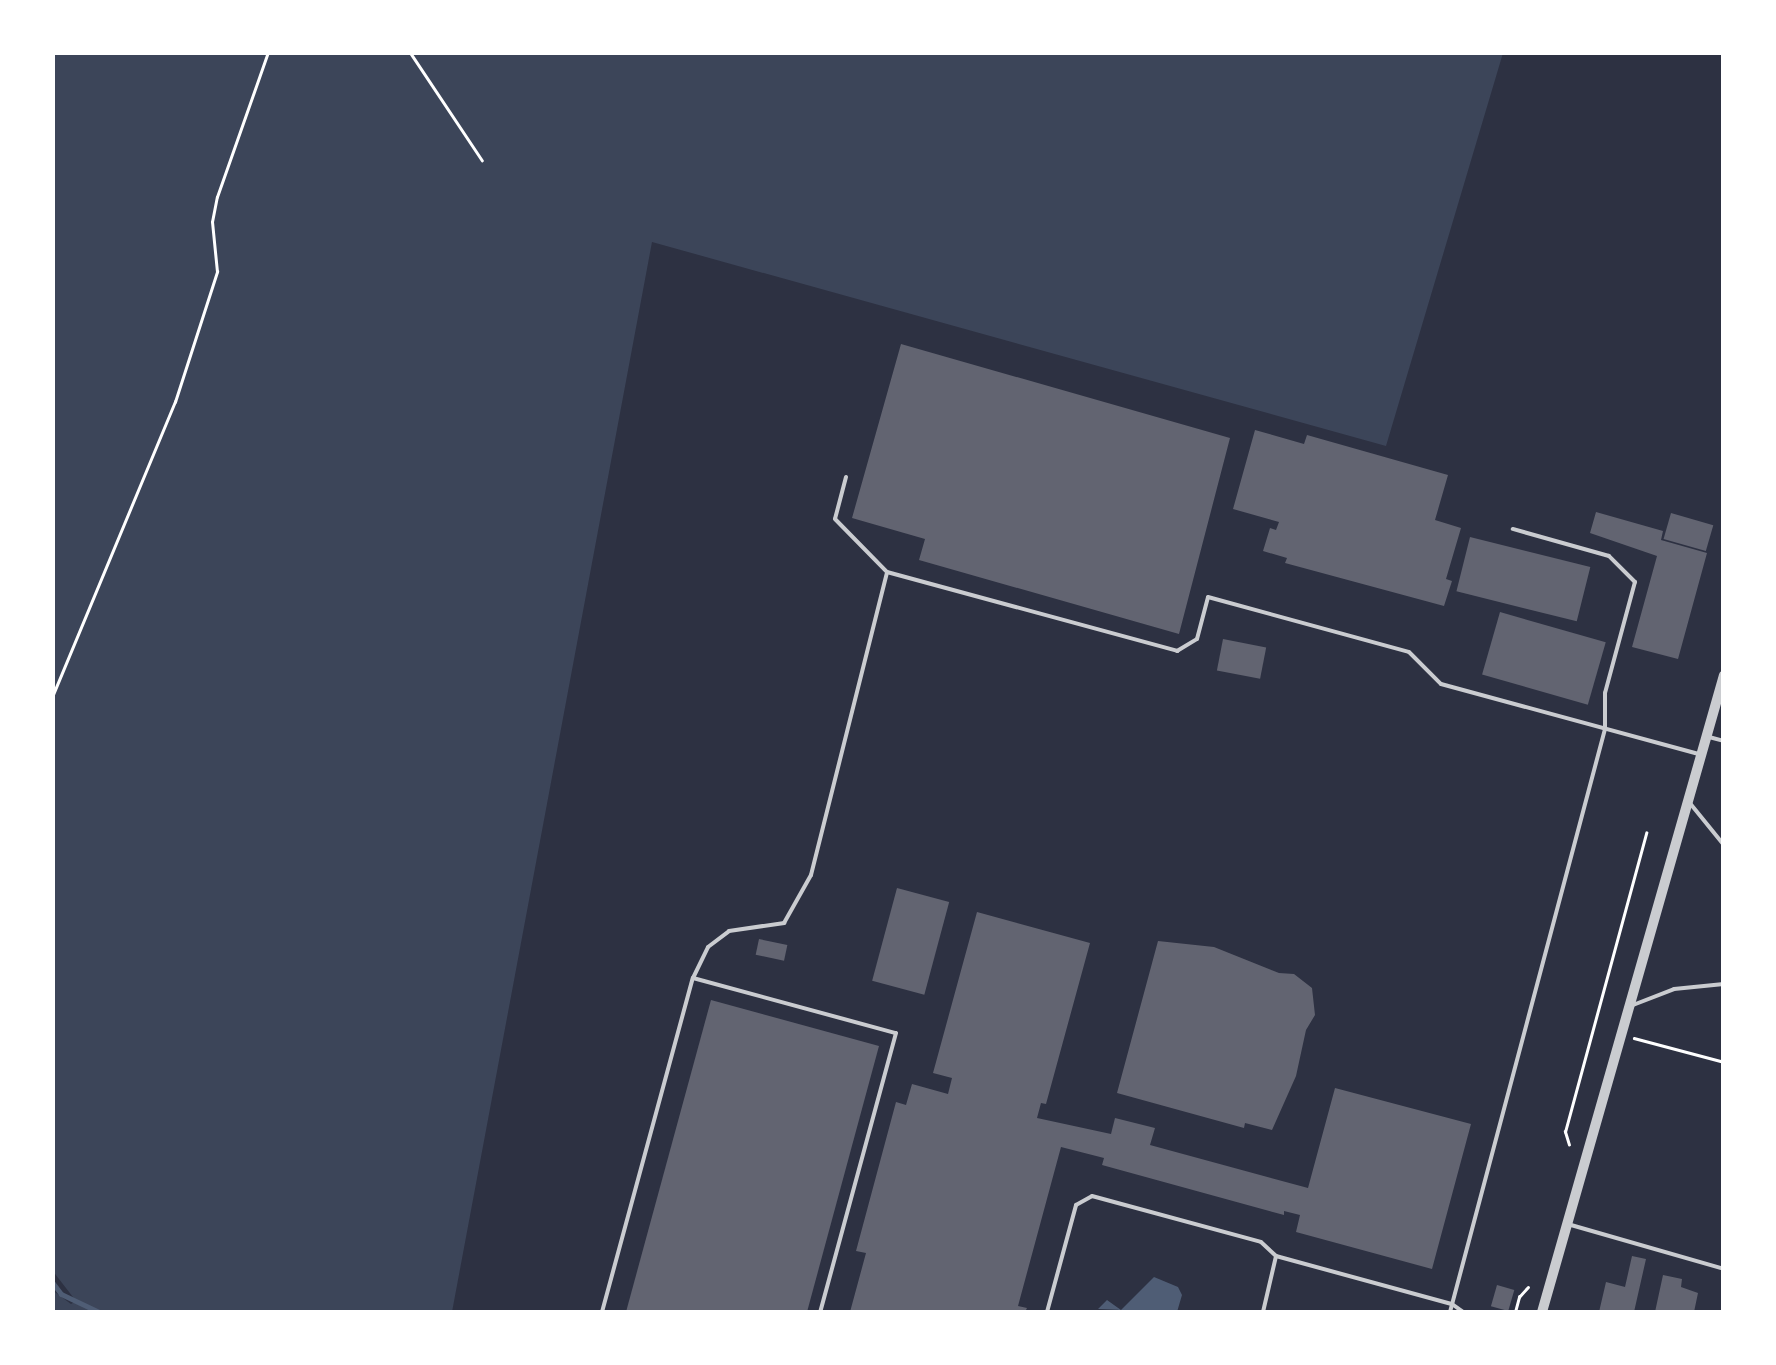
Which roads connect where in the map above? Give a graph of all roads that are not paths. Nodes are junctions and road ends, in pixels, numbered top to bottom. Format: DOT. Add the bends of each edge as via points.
graph roads {
  1 [pos="846,476"];
  2 [pos="1512,529"];
  3 [pos="887,572"];
  4 [pos="1724,675"];
  5 [pos="1605,729"];
  6 [pos="1706,736"];
  7 [pos="1724,742"];
  8 [pos="1700,755"];
  9 [pos="1688,800"];
  10 [pos="1724,846"];
  11 [pos="693,978"];
  12 [pos="1724,984"];
  13 [pos="1629,1007"];
  14 [pos="1567,1224"];
  15 [pos="1276,1256"];
  16 [pos="1724,1270"];
  17 [pos="1452,1304"];
  18 [pos="602,1312"];
  19 [pos="820,1312"];
  20 [pos="1046,1312"];
  21 [pos="1263,1312"];
  22 [pos="1450,1312"];
  23 [pos="1463,1312"];
  24 [pos="1542,1312"];
  1 -- 3 [label="lane" via="834,518"];
  2 -- 5 [label="lane" via="1609,556 1635,582 1605,693"];
  3 -- 5 [label="lane" via="1176,650 1197,639 1208,598 1409,652 1440,684"];
  3 -- 11 [label="lane" via="811,875 784,923 729,931 708,947"];
  4 -- 6 [label="street"];
  5 -- 8 [label="lane"];
  5 -- 17 [label="lane"];
  6 -- 7 [label="lane"];
  6 -- 8 [label="street"];
  8 -- 9 [label="street"];
  9 -- 10 [label="lane"];
  9 -- 13 [label="street"];
  11 -- 18 [label="lane"];
  11 -- 19 [label="lane" via="896,1033"];
  12 -- 13 [label="lane" via="1674,989"];
  13 -- 14 [label="street"];
  14 -- 16 [label="lane"];
  14 -- 24 [label="street"];
  15 -- 17 [label="lane"];
  15 -- 20 [label="lane" via="1261,1242 1092,1196 1076,1205"];
  15 -- 21 [label="lane"];
  17 -- 22 [label="lane"];
  17 -- 23 [label="lane"];
}
